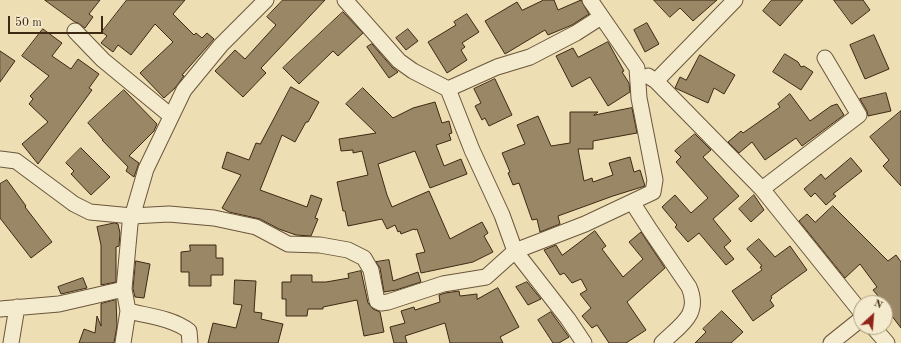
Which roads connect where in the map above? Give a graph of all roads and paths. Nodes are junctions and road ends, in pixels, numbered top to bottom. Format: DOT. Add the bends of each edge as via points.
graph roads {
  1 [pos="266,0"];
  2 [pos="345,0"];
  3 [pos="590,0"];
  4 [pos="735,0"];
  5 [pos="601,17"];
  6 [pos="75,31"];
  7 [pos="824,58"];
  8 [pos="637,68"];
  9 [pos="656,81"];
  10 [pos="448,89"];
  11 [pos="171,116"];
  12 [pos="0,159"];
  13 [pos="762,189"];
  14 [pos="632,202"];
  15 [pos="132,216"];
  16 [pos="515,251"];
  17 [pos="124,289"];
  18 [pos="853,302"];
  19 [pos="17,307"];
  20 [pos="0,309"];
  21 [pos="128,311"];
  22 [pos="853,325"];
  23 [pos="880,335"];
  24 [pos="10,343"];
  25 [pos="123,343"];
  26 [pos="190,343"];
  27 [pos="584,343"];
  28 [pos="662,343"];
  29 [pos="831,343"];
  30 [pos="887,343"];
  1 -- 11 [label="street" via="220,45 184,90"];
  2 -- 10 [label="street" via="399,61 413,72"];
  3 -- 5 [label="street"];
  4 -- 9 [label="street"];
  5 -- 8 [label="street"];
  5 -- 10 [label="street" via="530,57 497,67"];
  6 -- 11 [label="street" via="102,60"];
  7 -- 13 [label="street" via="859,115"];
  8 -- 9 [label="street"];
  8 -- 14 [label="street" via="639,98 655,180 653,192"];
  9 -- 13 [label="street"];
  10 -- 16 [label="street"];
  11 -- 15 [label="street" via="146,170"];
  12 -- 15 [label="street" via="16,160 74,204 90,212"];
  13 -- 18 [label="street"];
  14 -- 16 [label="street" via="585,224"];
  14 -- 28 [label="street" via="689,286 693,296 690,316"];
  15 -- 16 [label="street" via="169,214 214,218 256,227 288,244 320,245 348,250 364,258 371,270 377,301 381,303 443,284 486,277"];
  15 -- 17 [label="street"];
  16 -- 27 [label="street"];
  17 -- 19 [label="street" via="59,304"];
  17 -- 21 [label="street"];
  19 -- 20 [label="street"];
  19 -- 24 [label="street"];
  21 -- 25 [label="street"];
  21 -- 26 [label="street" via="182,325 189,331"];
  22 -- 29 [label="street"];
  23 -- 30 [label="street"];
}
